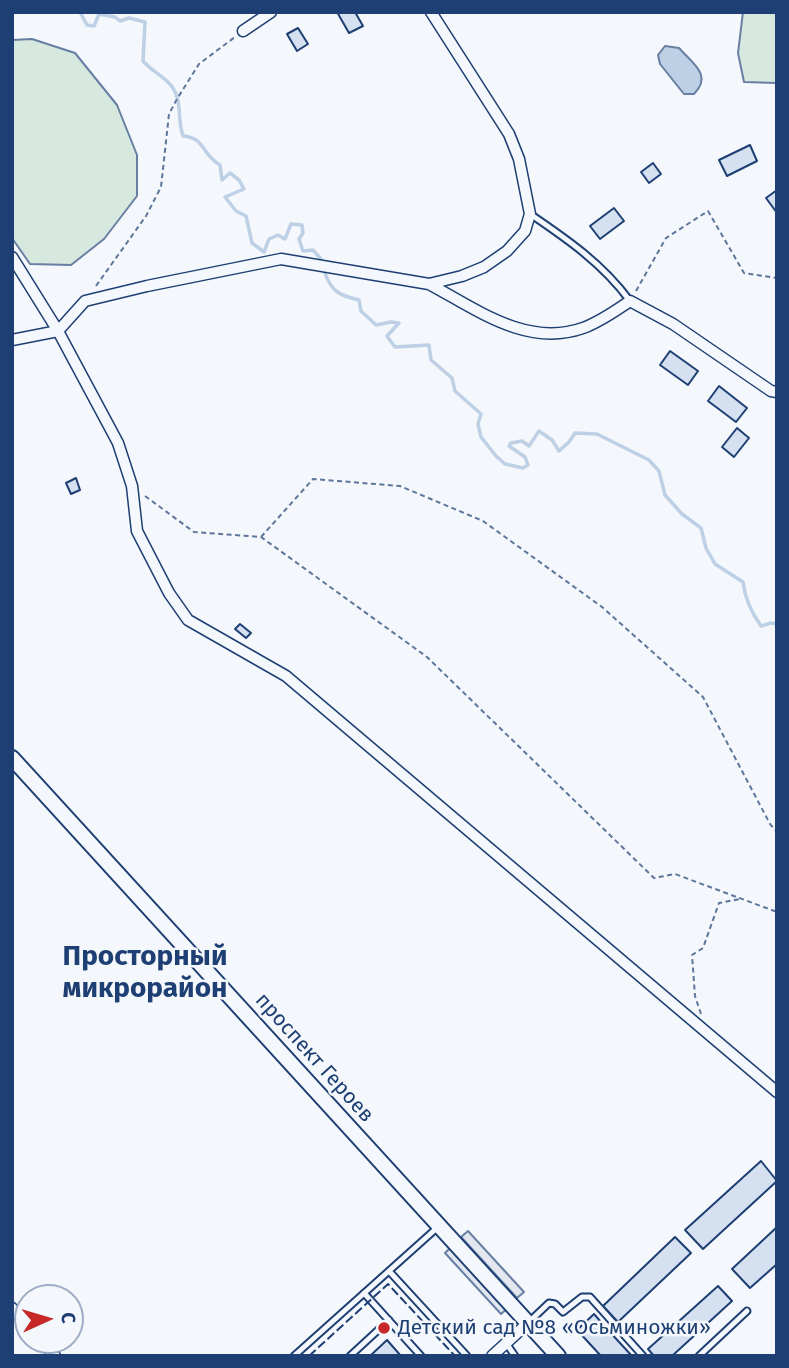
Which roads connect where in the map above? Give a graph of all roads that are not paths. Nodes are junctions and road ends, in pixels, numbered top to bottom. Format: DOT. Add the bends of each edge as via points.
graph roads {
  1 [pos="271,12"];
  2 [pos="431,12"];
  3 [pos="243,31"];
  4 [pos="530,214"];
  5 [pos="12,257"];
  6 [pos="429,284"];
  7 [pos="630,301"];
  8 [pos="58,331"];
  9 [pos="12,340"];
  10 [pos="777,391"];
  11 [pos="12,758"];
  12 [pos="777,1092"];
  13 [pos="439,1226"];
  14 [pos="389,1271"];
  15 [pos="364,1293"];
  16 [pos="747,1311"];
  17 [pos="389,1320"];
  18 [pos="528,1323"];
  19 [pos="506,1343"];
  20 [pos="294,1356"];
  21 [pos="350,1356"];
  22 [pos="421,1356"];
  23 [pos="467,1356"];
  24 [pos="492,1356"];
  25 [pos="515,1356"];
  26 [pos="558,1356"];
  27 [pos="643,1356"];
  28 [pos="699,1356"];
  1 -- 3 [label="street"];
  2 -- 4 [label="street" via="509,134"];
  4 -- 6 [label="street" via="525,231 484,267"];
  4 -- 7 [label="lane" via="573,243 615,280"];
  5 -- 8 [label="street"];
  6 -- 7 [label="street" via="532,334 584,328"];
  6 -- 8 [label="street" via="281,258 85,301"];
  7 -- 10 [label="street"];
  8 -- 9 [label="street"];
  8 -- 12 [label="street" via="118,443 132,486 137,531 188,620 286,676"];
  11 -- 13 [label="street, проспект Героев"];
  13 -- 14 [label="lane"];
  13 -- 18 [label="street, проспект Героев"];
  14 -- 15 [label="lane"];
  14 -- 23 [label="lane"];
  15 -- 17 [label="lane"];
  15 -- 20 [label="lane"];
  16 -- 28 [label="lane"];
  17 -- 21 [label="lane"];
  17 -- 22 [label="lane"];
  18 -- 19 [label="street"];
  18 -- 26 [label="street, проспект Героев"];
  18 -- 27 [label="lane" via="549,1303 563,1312 582,1297 590,1297"];
  19 -- 24 [label="street"];
  19 -- 25 [label="lane"];
}
